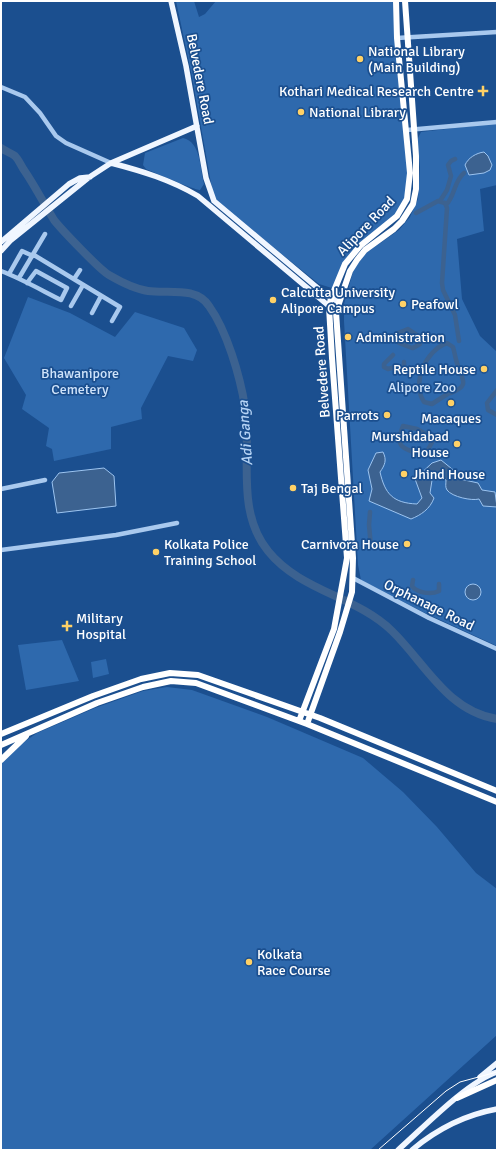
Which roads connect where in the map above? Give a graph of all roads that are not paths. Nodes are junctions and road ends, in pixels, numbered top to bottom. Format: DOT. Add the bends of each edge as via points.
graph roads {
  1 [pos="171,1"];
  2 [pos="396,1"];
  3 [pos="405,1"];
  4 [pos="497,32"];
  5 [pos="407,36"];
  6 [pos="397,38"];
  7 [pos="1,87"];
  8 [pos="497,122"];
  9 [pos="197,126"];
  10 [pos="407,130"];
  11 [pos="414,130"];
  12 [pos="112,163"];
  13 [pos="90,176"];
  14 [pos="208,186"];
  15 [pos="198,196"];
  16 [pos="212,203"];
  17 [pos="45,234"];
  18 [pos="1,242"];
  19 [pos="1,251"];
  20 [pos="33,255"];
  21 [pos="80,270"];
  22 [pos="1,271"];
  23 [pos="9,274"];
  24 [pos="19,278"];
  25 [pos="74,279"];
  26 [pos="27,283"];
  27 [pos="83,285"];
  28 [pos="101,296"];
  29 [pos="330,298"];
  30 [pos="339,302"];
  31 [pos="71,306"];
  32 [pos="329,306"];
  33 [pos="92,312"];
  34 [pos="336,312"];
  35 [pos="112,321"];
  36 [pos="45,480"];
  37 [pos="1,489"];
  38 [pos="177,523"];
  39 [pos="1,550"];
  40 [pos="353,578"];
  41 [pos="497,649"];
  42 [pos="93,696"];
  43 [pos="97,704"];
  44 [pos="303,712"];
  45 [pos="311,715"];
  46 [pos="299,721"];
  47 [pos="307,724"];
  48 [pos="28,733"];
  49 [pos="1,734"];
  50 [pos="1,745"];
  51 [pos="1,760"];
  52 [pos="497,790"];
  53 [pos="497,802"];
  54 [pos="497,1063"];
  55 [pos="497,1072"];
  56 [pos="497,1080"];
  57 [pos="464,1092"];
  58 [pos="457,1098"];
  59 [pos="497,1109"];
  60 [pos="398,1150"];
  61 [pos="412,1150"];
  1 -- 9 [label="main road, Belvedere Road"];
  2 -- 6 [label="highway, Alipore Road"];
  3 -- 5 [label="highway, Belvedere Road"];
  4 -- 5 [label="street"];
  5 -- 6 [label="street"];
  5 -- 11 [label="highway, Belvedere Road"];
  6 -- 10 [label="highway, Alipore Road"];
  7 -- 12 [label="street" via="25,97 56,136"];
  8 -- 11 [label="street"];
  9 -- 12 [label="main road"];
  9 -- 14 [label="main road, Belvedere Road"];
  10 -- 11 [label="street"];
  10 -- 29 [label="highway, Alipore Road" via="410,173 407,199 397,216 360,246 345,264"];
  11 -- 30 [label="highway, Belvedere Road" via="414,204 394,229 365,250 357,260 350,271"];
  12 -- 13 [label="main road"];
  12 -- 15 [label="main road" via="176,183"];
  13 -- 18 [label="main road" via="80,178 58,194"];
  13 -- 19 [label="main road"];
  14 -- 15 [label="main road" via="206,193"];
  14 -- 16 [label="main road, Belvedere Road"];
  15 -- 16 [label="main road"];
  16 -- 29 [label="main road, Belvedere Road"];
  16 -- 32 [label="main road"];
  17 -- 20 [label="street"];
  20 -- 23 [label="street" via="22,251"];
  20 -- 24 [label="street"];
  20 -- 25 [label="street"];
  21 -- 25 [label="street"];
  22 -- 23 [label="street"];
  23 -- 24 [label="street"];
  24 -- 26 [label="street"];
  25 -- 27 [label="street"];
  26 -- 26 [label="street" via="61,300 67,288 36,271"];
  27 -- 28 [label="street"];
  27 -- 31 [label="street"];
  28 -- 33 [label="street"];
  28 -- 35 [label="street" via="120,307"];
  29 -- 30 [label="main road"];
  29 -- 32 [label="highway, Belvedere Road"];
  30 -- 34 [label="highway, Belvedere Road"];
  32 -- 34 [label="main road"];
  32 -- 44 [label="highway, Belvedere Road" via="347,558 334,629"];
  34 -- 40 [label="highway, Belvedere Road"];
  36 -- 37 [label="street"];
  38 -- 39 [label="street" via="116,535"];
  40 -- 41 [label="street, Orphanage Road" via="429,618"];
  40 -- 45 [label="highway, Belvedere Road" via="352,592"];
  42 -- 43 [label="highway"];
  42 -- 44 [label="highway" via="141,679 170,673 198,675"];
  42 -- 49 [label="highway"];
  43 -- 46 [label="highway" via="143,687 171,682 196,683"];
  43 -- 48 [label="highway"];
  44 -- 45 [label="highway"];
  44 -- 46 [label="highway, Belvedere Road"];
  45 -- 47 [label="highway, Belvedere Road"];
  45 -- 52 [label="highway"];
  46 -- 47 [label="highway"];
  47 -- 53 [label="highway"];
  48 -- 50 [label="highway"];
  48 -- 51 [label="highway"];
  54 -- 57 [label="main road"];
  55 -- 57 [label="main road"];
  56 -- 58 [label="highway"];
  57 -- 58 [label="main road"];
  58 -- 60 [label="main road"];
  59 -- 61 [label="main road" via="454,1121 428,1136"];
}
